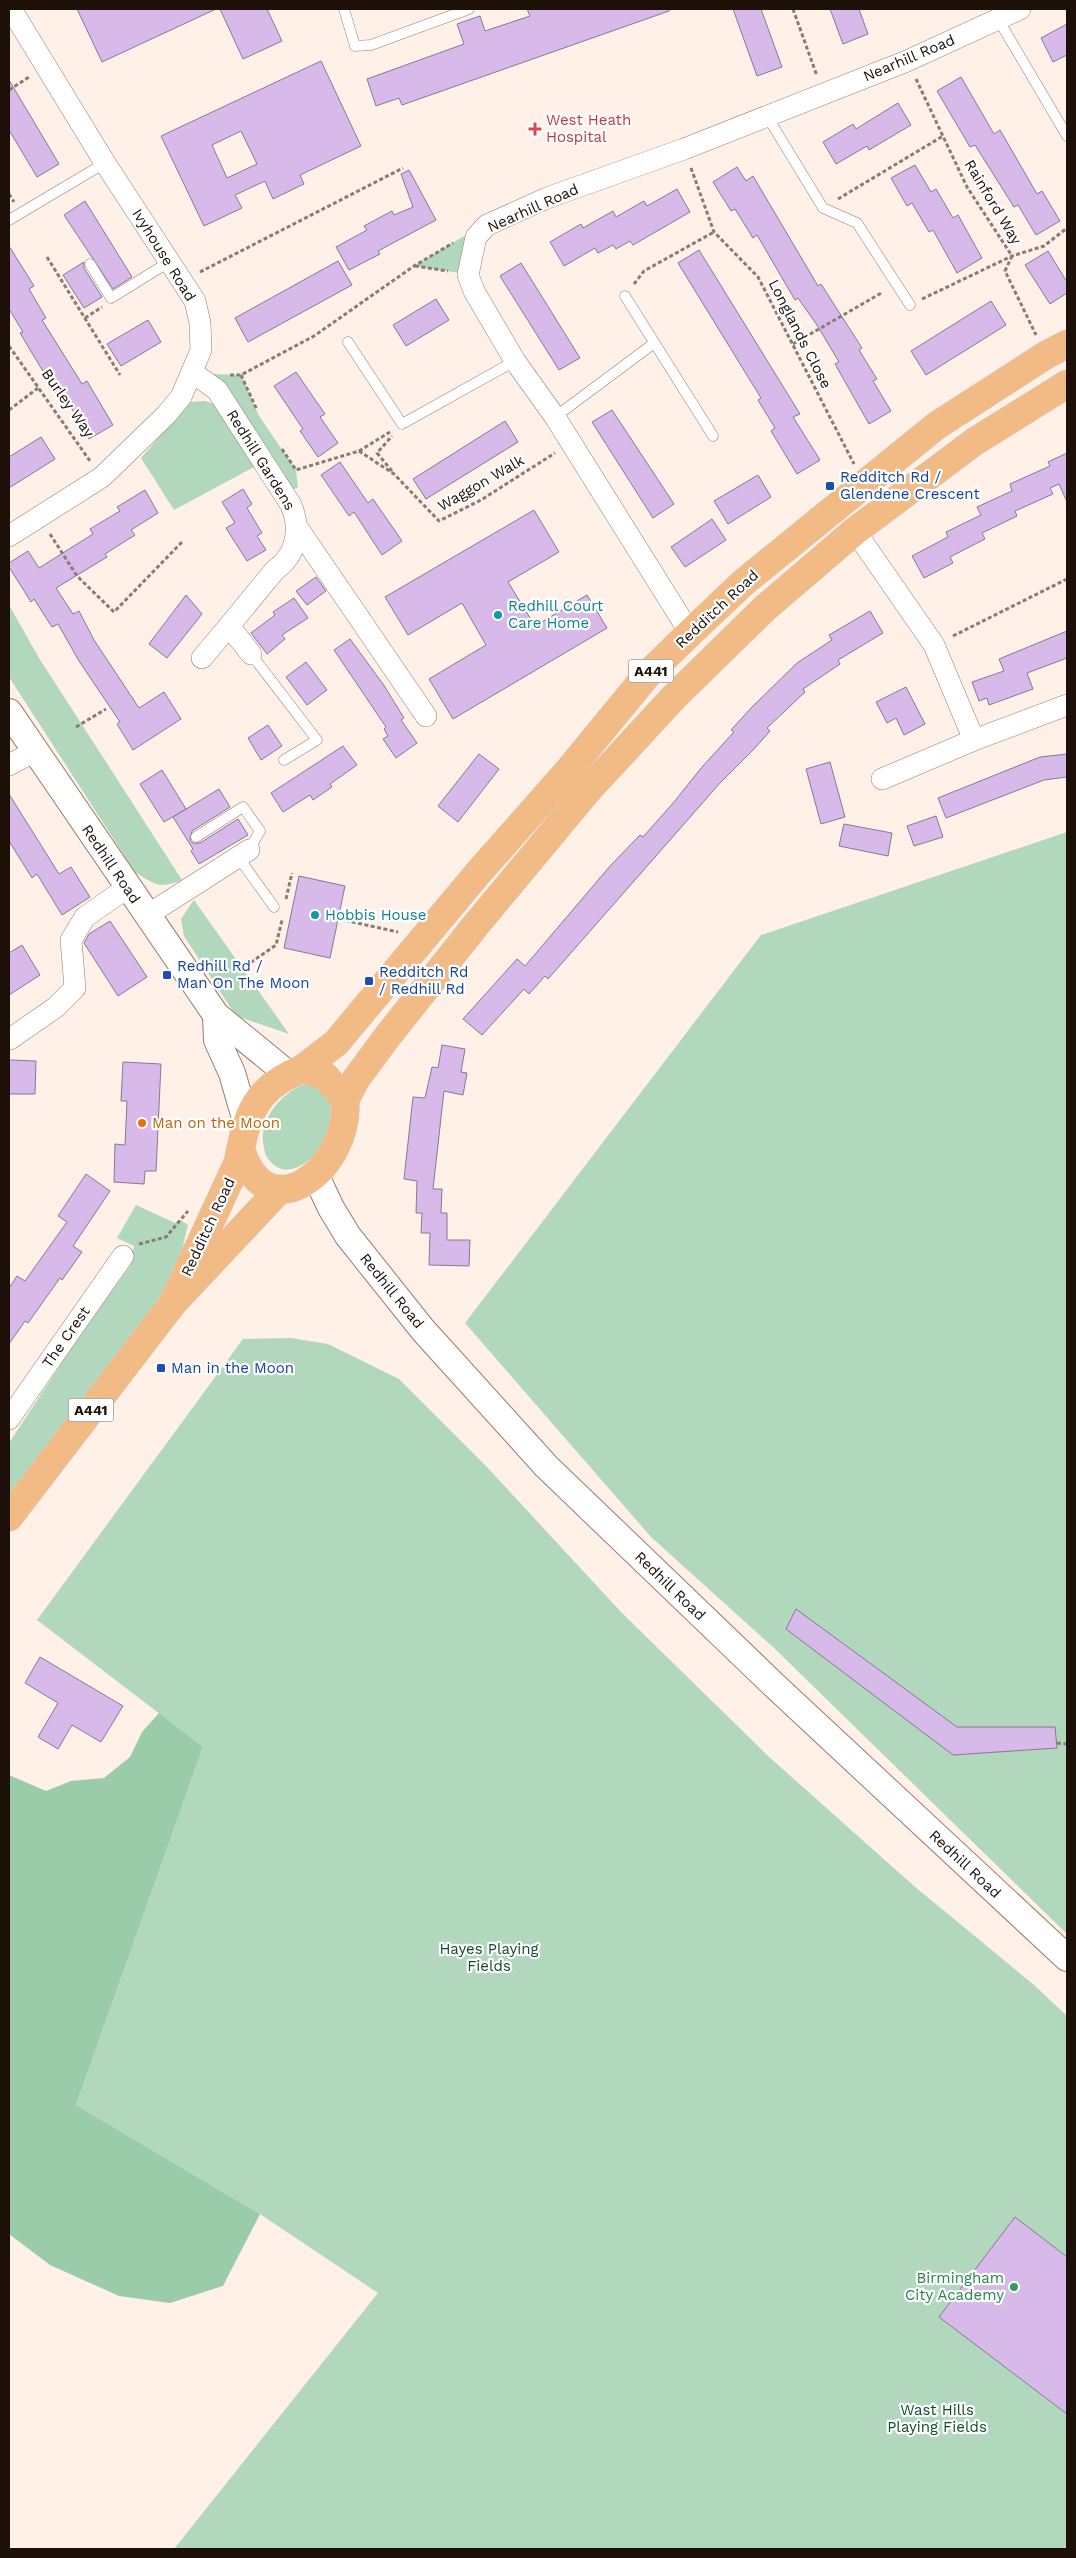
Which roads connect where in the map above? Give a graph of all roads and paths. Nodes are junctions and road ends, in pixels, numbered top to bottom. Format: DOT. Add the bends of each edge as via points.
graph roads {
  1 [pos="12,9"];
  2 [pos="344,9"];
  3 [pos="469,9"];
  4 [pos="793,9"];
  5 [pos="1020,9"];
  6 [pos="998,19"];
  7 [pos="907,61"];
  8 [pos="822,94"];
  9 [pos="767,116"];
  10 [pos="943,136"];
  11 [pos="1067,136"];
  12 [pos="684,149"];
  13 [pos="104,163"];
  14 [pos="403,168"];
  15 [pos="823,208"];
  16 [pos="9,220"];
  17 [pos="1067,228"];
  18 [pos="714,232"];
  19 [pos="455,242"];
  20 [pos="1012,256"];
  21 [pos="47,257"];
  22 [pos="169,262"];
  23 [pos="90,264"];
  24 [pos="414,266"];
  25 [pos="468,275"];
  26 [pos="182,282"];
  27 [pos="896,284"];
  28 [pos="625,296"];
  29 [pos="910,305"];
  30 [pos="348,342"];
  31 [pos="653,344"];
  32 [pos="793,344"];
  33 [pos="9,346"];
  34 [pos="1057,349"];
  35 [pos="515,361"];
  36 [pos="194,373"];
  37 [pos="120,375"];
  38 [pos="240,375"];
  39 [pos="1067,384"];
  40 [pos="38,388"];
  41 [pos="9,410"];
  42 [pos="259,416"];
  43 [pos="555,418"];
  44 [pos="402,424"];
  45 [pos="713,436"];
  46 [pos="570,443"];
  47 [pos="280,447"];
  48 [pos="359,451"];
  49 [pos="394,474"];
  50 [pos="102,477"];
  51 [pos="864,483"];
  52 [pos="39,517"];
  53 [pos="297,527"];
  54 [pos="855,531"];
  55 [pos="9,536"];
  56 [pos="182,542"];
  57 [pos="1067,579"];
  58 [pos="229,626"];
  59 [pos="690,633"];
  60 [pos="934,645"];
  61 [pos="250,654"];
  62 [pos="202,658"];
  63 [pos="1067,705"];
  64 [pos="106,709"];
  65 [pos="9,712"];
  66 [pos="426,716"];
  67 [pos="76,727"];
  68 [pos="974,740"];
  69 [pos="35,751"];
  70 [pos="284,760"];
  71 [pos="9,765"];
  72 [pos="882,779"];
  73 [pos="196,837"];
  74 [pos="244,854"];
  75 [pos="292,874"];
  76 [pos="127,888"];
  77 [pos="286,900"];
  78 [pos="274,907"];
  79 [pos="146,916"];
  80 [pos="282,918"];
  81 [pos="339,918"];
  82 [pos="406,933"];
  83 [pos="240,970"];
  84 [pos="216,1015"];
  85 [pos="10,1039"];
  86 [pos="295,1072"];
  87 [pos="345,1100"];
  88 [pos="246,1121"];
  89 [pos="241,1150"];
  90 [pos="316,1176"];
  91 [pos="280,1189"];
  92 [pos="192,1207"];
  93 [pos="123,1256"];
  94 [pos="173,1303"];
  95 [pos="9,1419"];
  96 [pos="9,1517"];
  97 [pos="1057,1743"];
  98 [pos="1067,1744"];
  99 [pos="1067,1958"];
  1 -- 13 [label="street, Ivyhouse Road"];
  2 -- 3 [label="lane" via="355,46 370,45"];
  4 -- 8 [label="path"];
  5 -- 6 [label="street, Nearhill Road"];
  6 -- 7 [label="street, Nearhill Road"];
  6 -- 11 [label="lane"];
  7 -- 8 [label="street, Nearhill Road"];
  7 -- 10 [label="path, Rainford Way"];
  8 -- 9 [label="street, Nearhill Road"];
  9 -- 12 [label="street, Nearhill Road"];
  9 -- 15 [label="lane"];
  10 -- 15 [label="path"];
  10 -- 20 [label="path, Rainford Way" via="967,187"];
  12 -- 18 [label="path, Longlands Close"];
  12 -- 25 [label="street, Nearhill Road" via="546,198 487,225 476,237"];
  13 -- 16 [label="lane"];
  13 -- 22 [label="street, Ivyhouse Road"];
  14 -- 26 [label="path"];
  15 -- 27 [label="lane" via="857,223"];
  17 -- 20 [label="path" via="1044,246"];
  18 -- 28 [label="path" via="644,271"];
  18 -- 32 [label="path, Longlands Close" via="758,277"];
  19 -- 24 [label="path"];
  20 -- 29 [label="path"];
  20 -- 34 [label="path, Rainford Way" via="1006,271"];
  21 -- 37 [label="path"];
  22 -- 23 [label="lane" via="111,298"];
  22 -- 26 [label="street, Ivyhouse Road"];
  24 -- 25 [label="path"];
  24 -- 38 [label="path" via="314,336"];
  25 -- 35 [label="street"];
  26 -- 36 [label="street, Ivyhouse Road" via="195,301 200,323 201,350"];
  27 -- 29 [label="lane"];
  27 -- 32 [label="path"];
  28 -- 31 [label="lane"];
  30 -- 44 [label="lane"];
  31 -- 43 [label="lane"];
  31 -- 45 [label="lane"];
  32 -- 51 [label="path, Longlands Close"];
  33 -- 40 [label="path, Burley Way"];
  34 -- 51 [label="highway, Redditch Road / A441" via="936,426"];
  35 -- 43 [label="street"];
  35 -- 44 [label="lane"];
  36 -- 38 [label="path"];
  36 -- 50 [label="street, Ivyhouse Road" via="182,397"];
  36 -- 53 [label="street, Redhill Gardens" via="216,390 291,505"];
  38 -- 42 [label="path"];
  39 -- 54 [label="highway" via="974,442"];
  40 -- 41 [label="path"];
  40 -- 50 [label="path, Burley Way"];
  43 -- 46 [label="street"];
  44 -- 48 [label="path"];
  44 -- 49 [label="path" via="377,452"];
  46 -- 49 [label="path, Waggon Walk" via="481,500 439,522"];
  46 -- 59 [label="street"];
  47 -- 48 [label="path" via="296,470"];
  48 -- 49 [label="path, Waggon Walk"];
  50 -- 52 [label="street, Ivyhouse Road"];
  51 -- 59 [label="highway, Redditch Road / A441" via="744,582"];
  52 -- 55 [label="street, Ivyhouse Road"];
  52 -- 56 [label="path" via="77,576 114,612"];
  53 -- 58 [label="street, Redhill Gardens" via="294,548 284,564 275,570"];
  53 -- 66 [label="street"];
  54 -- 60 [label="street"];
  54 -- 87 [label="highway" via="765,608 675,696 588,790 387,1037"];
  57 -- 60 [label="path"];
  58 -- 61 [label="street"];
  58 -- 62 [label="street, Redhill Gardens"];
  59 -- 86 [label="highway, Redditch Road / A441" via="647,675 336,1043"];
  60 -- 68 [label="street"];
  61 -- 70 [label="lane" via="318,740"];
  63 -- 68 [label="street"];
  64 -- 67 [label="path"];
  65 -- 69 [label="street, Redhill Road"];
  68 -- 72 [label="street"];
  69 -- 71 [label="street"];
  69 -- 76 [label="street, Redhill Road"];
  73 -- 74 [label="lane" via="243,807 260,831"];
  74 -- 78 [label="lane"];
  74 -- 79 [label="street"];
  75 -- 77 [label="path"];
  76 -- 79 [label="street, Redhill Road"];
  76 -- 85 [label="street" via="85,917 71,940 75,988 36,1031"];
  79 -- 84 [label="street, Redhill Road"];
  80 -- 83 [label="path" via="276,945"];
  81 -- 82 [label="path"];
  84 -- 86 [label="street, Redhill Road"];
  84 -- 88 [label="street" via="217,1040 232,1073"];
  86 -- 87 [label="highway" via="325,1076"];
  86 -- 88 [label="highway, A441" via="264,1094"];
  87 -- 90 [label="highway" via="342,1134 337,1148"];
  88 -- 89 [label="highway, A441"];
  89 -- 91 [label="highway" via="245,1163 258,1180"];
  89 -- 94 [label="highway, Redditch Road / A441"];
  90 -- 91 [label="highway" via="295,1187"];
  90 -- 99 [label="street, Redhill Road" via="348,1236 423,1330 546,1466 774,1686"];
  91 -- 94 [label="highway, Redditch Road / A441"];
  92 -- 93 [label="path" via="166,1237 134,1246"];
  93 -- 95 [label="street, The Crest"];
  94 -- 96 [label="highway, Redditch Road / A441"];
  97 -- 98 [label="path"];
}
